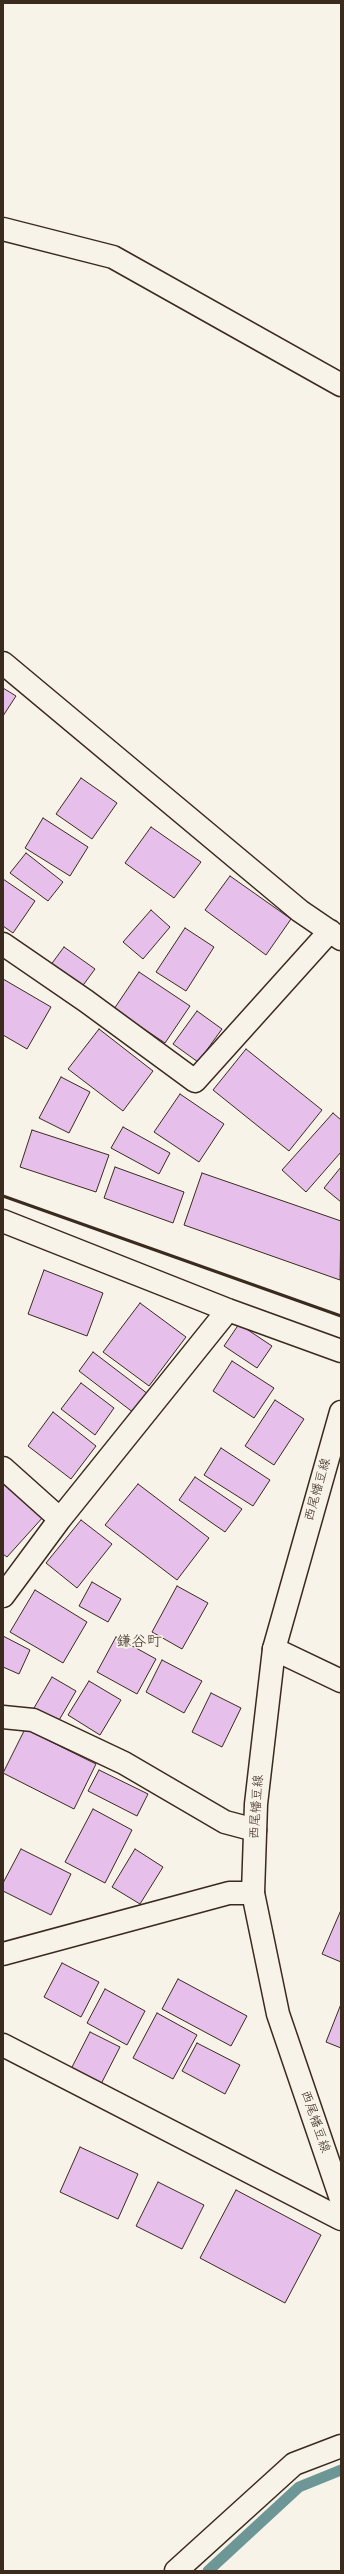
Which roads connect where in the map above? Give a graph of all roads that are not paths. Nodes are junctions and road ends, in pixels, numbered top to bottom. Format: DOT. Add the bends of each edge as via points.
graph roads {
  1 [pos="3,229"];
  2 [pos="341,385"];
  3 [pos="3,663"];
  4 [pos="335,935"];
  5 [pos="3,944"];
  6 [pos="3,1221"];
  7 [pos="228,1310"];
  8 [pos="341,1350"];
  9 [pos="341,1412"];
  10 [pos="3,1468"];
  11 [pos="60,1519"];
  12 [pos="3,1596"];
  13 [pos="274,1649"];
  14 [pos="341,1681"];
  15 [pos="3,1717"];
  16 [pos="255,1830"];
  17 [pos="253,1893"];
  18 [pos="3,1954"];
  19 [pos="3,2045"];
  20 [pos="341,2199"];
  21 [pos="341,2219"];
  22 [pos="341,2446"];
  23 [pos="176,2571"];
  1 -- 2 [label="street" via="112,257"];
  3 -- 4 [label="street" via="300,911"];
  4 -- 5 [label="street" via="195,1081"];
  6 -- 7 [label="street"];
  7 -- 8 [label="street"];
  7 -- 11 [label="street"];
  9 -- 13 [label="street, 西尾幡豆線"];
  10 -- 11 [label="street"];
  11 -- 12 [label="street"];
  13 -- 14 [label="street"];
  13 -- 16 [label="street, 西尾幡豆線"];
  15 -- 16 [label="street" via="33,1720 124,1763 225,1822"];
  16 -- 17 [label="street, 西尾幡豆線"];
  17 -- 18 [label="street" via="229,1892"];
  17 -- 20 [label="street, 西尾幡豆線" via="278,2014"];
  19 -- 21 [label="street"];
  22 -- 23 [label="street" via="294,2464"];
}
